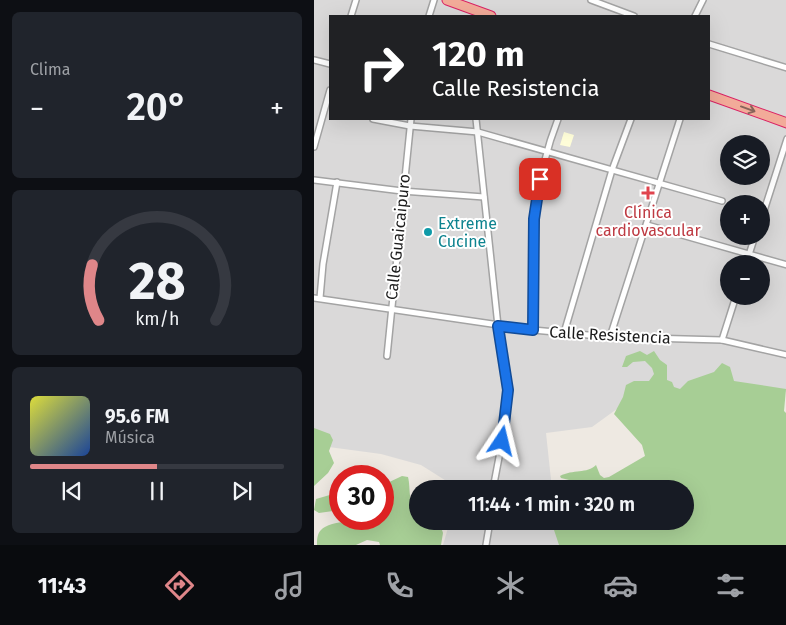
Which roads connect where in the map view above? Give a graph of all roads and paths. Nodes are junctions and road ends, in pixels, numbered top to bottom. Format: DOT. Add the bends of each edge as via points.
graph roads {
  1 [pos="356,0"];
  2 [pos="434,0"];
  3 [pos="447,0"];
  4 [pos="591,0"];
  5 [pos="703,0"];
  6 [pos="472,13"];
  7 [pos="351,15"];
  8 [pos="429,15"];
  9 [pos="485,15"];
  10 [pos="631,15"];
  11 [pos="696,15"];
  12 [pos="710,44"];
  13 [pos="314,60"];
  14 [pos="329,64"];
  15 [pos="786,68"];
  16 [pos="710,95"];
  17 [pos="329,97"];
  18 [pos="327,110"];
  19 [pos="378,120"];
  20 [pos="410,120"];
  21 [pos="476,120"];
  22 [pos="558,120"];
  23 [pos="631,120"];
  24 [pos="680,120"];
  25 [pos="786,123"];
  26 [pos="410,126"];
  27 [pos="478,132"];
  28 [pos="786,139"];
  29 [pos="314,147"];
  30 [pos="546,150"];
  31 [pos="612,170"];
  32 [pos="314,180"];
  33 [pos="337,182"];
  34 [pos="661,184"];
  35 [pos="402,191"];
  36 [pos="769,195"];
  37 [pos="484,197"];
  38 [pos="720,200"];
  39 [pos="647,225"];
  40 [pos="752,245"];
  41 [pos="750,254"];
  42 [pos="786,265"];
  43 [pos="317,298"];
  44 [pos="733,305"];
  45 [pos="390,308"];
  46 [pos="498,326"];
  47 [pos="533,330"];
  48 [pos="564,333"];
  49 [pos="610,337"];
  50 [pos="722,340"];
  51 [pos="786,355"];
  52 [pos="387,356"];
  53 [pos="495,480"];
  54 [pos="488,530"];
  55 [pos="486,545"];
  1 -- 7 [label="street"];
  2 -- 8 [label="street"];
  3 -- 6 [label="highway"];
  4 -- 10 [label="street"];
  5 -- 11 [label="street"];
  6 -- 9 [label="highway"];
  12 -- 15 [label="street"];
  13 -- 14 [label="street"];
  16 -- 25 [label="highway, one-way"];
  17 -- 18 [label="street"];
  18 -- 29 [label="street"];
  19 -- 26 [label="street"];
  20 -- 26 [label="street, Calle Guaicaipuro"];
  21 -- 27 [label="street"];
  22 -- 30 [label="street"];
  23 -- 31 [label="street"];
  24 -- 34 [label="street"];
  26 -- 27 [label="street"];
  26 -- 35 [label="street, Calle Guaicaipuro"];
  27 -- 30 [label="street"];
  27 -- 37 [label="street"];
  28 -- 36 [label="street"];
  30 -- 31 [label="street"];
  30 -- 47 [label="street" via="534,219"];
  31 -- 34 [label="street"];
  31 -- 48 [label="street"];
  32 -- 33 [label="street"];
  33 -- 35 [label="street"];
  33 -- 43 [label="street"];
  34 -- 38 [label="street"];
  34 -- 39 [label="street"];
  35 -- 37 [label="street"];
  35 -- 45 [label="street, Calle Guaicaipuro"];
  37 -- 46 [label="street"];
  39 -- 41 [label="street"];
  39 -- 49 [label="street"];
  40 -- 41 [label="street"];
  41 -- 42 [label="street"];
  43 -- 45 [label="street, Calle Resistencia"];
  44 -- 50 [label="street"];
  45 -- 46 [label="street, Calle Resistencia"];
  45 -- 52 [label="street, Calle Guaicaipuro"];
  46 -- 47 [label="street, Calle Resistencia"];
  46 -- 53 [label="street" via="508,390"];
  47 -- 48 [label="street, Calle Resistencia"];
  48 -- 49 [label="street, Calle Resistencia"];
  49 -- 50 [label="street, Calle Resistencia"];
  50 -- 51 [label="street, Calle Resistencia"];
  54 -- 55 [label="street"];
}
